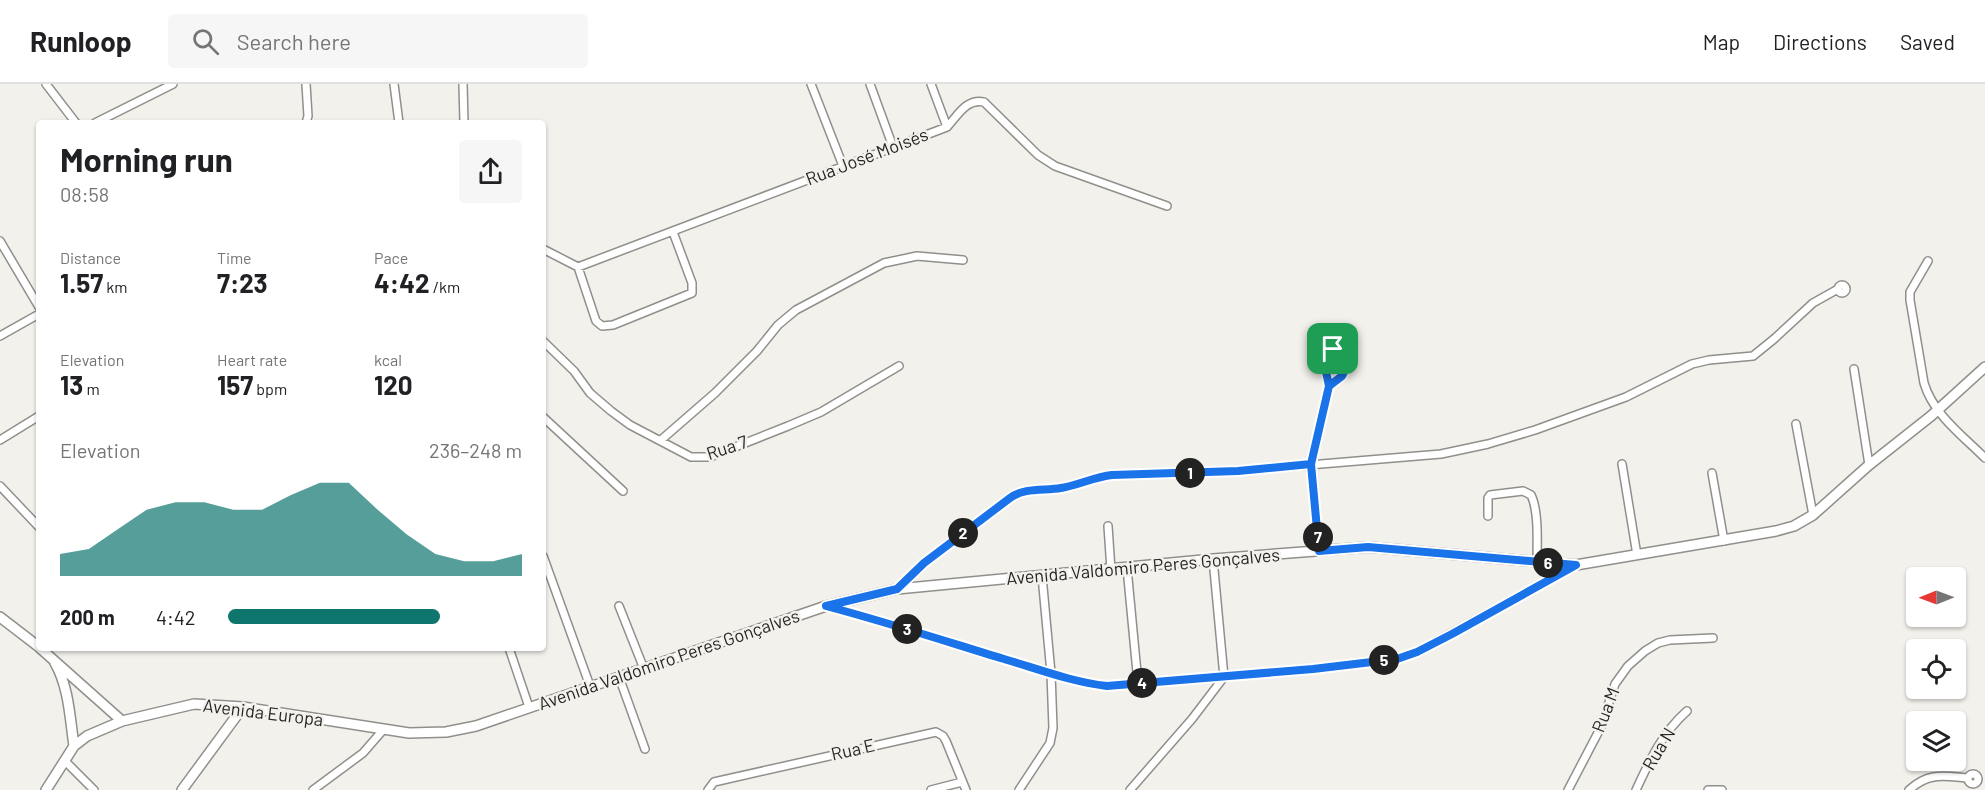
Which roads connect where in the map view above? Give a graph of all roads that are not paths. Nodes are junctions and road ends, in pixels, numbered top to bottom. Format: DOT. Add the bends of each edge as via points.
graph roads {
  1 [pos="173,84"];
  2 [pos="306,84"];
  3 [pos="394,84"];
  4 [pos="463,84"];
  5 [pos="811,84"];
  6 [pos="870,84"];
  7 [pos="930,84"];
  8 [pos="50,85"];
  9 [pos="74,120"];
  10 [pos="101,120"];
  11 [pos="307,120"];
  12 [pos="399,120"];
  13 [pos="464,120"];
  14 [pos="948,127"];
  15 [pos="893,147"];
  16 [pos="843,166"];
  17 [pos="1167,206"];
  18 [pos="673,232"];
  19 [pos="0,241"];
  20 [pos="546,251"];
  21 [pos="963,260"];
  22 [pos="1928,261"];
  23 [pos="578,267"];
  24 [pos="1838,289"];
  25 [pos="36,302"];
  26 [pos="36,316"];
  27 [pos="0,336"];
  28 [pos="546,344"];
  29 [pos="899,366"];
  30 [pos="1985,367"];
  31 [pos="1854,369"];
  32 [pos="1329,386"];
  33 [pos="1937,410"];
  34 [pos="36,418"];
  35 [pos="546,420"];
  36 [pos="1796,424"];
  37 [pos="0,440"];
  38 [pos="661,440"];
  39 [pos="1985,458"];
  40 [pos="1311,464"];
  41 [pos="1622,464"];
  42 [pos="1869,465"];
  43 [pos="1712,473"];
  44 [pos="0,486"];
  45 [pos="623,492"];
  46 [pos="1813,515"];
  47 [pos="1488,516"];
  48 [pos="36,525"];
  49 [pos="1107,526"];
  50 [pos="1724,541"];
  51 [pos="1319,551"];
  52 [pos="1637,555"];
  53 [pos="1213,559"];
  54 [pos="1537,562"];
  55 [pos="546,564"];
  56 [pos="1576,565"];
  57 [pos="1127,568"];
  58 [pos="1112,570"];
  59 [pos="1042,576"];
  60 [pos="897,589"];
  61 [pos="854,600"];
  62 [pos="619,606"];
  63 [pos="826,606"];
  64 [pos="856,614"];
  65 [pos="0,617"];
  66 [pos="1713,638"];
  67 [pos="36,645"];
  68 [pos="44,651"];
  69 [pos="510,651"];
  70 [pos="50,656"];
  71 [pos="644,669"];
  72 [pos="1051,673"];
  73 [pos="619,677"];
  74 [pos="1224,677"];
  75 [pos="81,683"];
  76 [pos="1138,683"];
  77 [pos="590,687"];
  78 [pos="66,693"];
  79 [pos="243,707"];
  80 [pos="529,707"];
  81 [pos="1687,711"];
  82 [pos="122,721"];
  83 [pos="476,726"];
  84 [pos="383,730"];
  85 [pos="74,746"];
  86 [pos="645,749"];
  87 [pos="66,762"];
  88 [pos="1968,778"];
  89 [pos="328,779"];
  90 [pos="962,782"];
  91 [pos="46,790"];
  92 [pos="94,790"];
  93 [pos="182,790"];
  94 [pos="313,790"];
  95 [pos="330,790"];
  96 [pos="708,790"];
  97 [pos="931,790"];
  98 [pos="966,790"];
  99 [pos="1019,790"];
  100 [pos="1130,790"];
  101 [pos="1568,790"];
  102 [pos="1636,790"];
  103 [pos="1708,790"];
  104 [pos="1722,790"];
  105 [pos="1909,790"];
  1 -- 10 [label="street"];
  2 -- 11 [label="street"];
  3 -- 12 [label="street"];
  4 -- 13 [label="street"];
  5 -- 16 [label="street"];
  6 -- 15 [label="street"];
  7 -- 14 [label="street"];
  8 -- 9 [label="street"];
  14 -- 15 [label="street, Rua José Moisés"];
  14 -- 17 [label="street, Rua José Moisés" via="970,102 984,102 1038,155 1055,166"];
  15 -- 16 [label="street, Rua José Moisés"];
  16 -- 18 [label="street, Rua José Moisés"];
  18 -- 23 [label="street, Rua José Moisés"];
  18 -- 23 [label="street" via="692,293 613,325 602,326 596,321"];
  19 -- 25 [label="street"];
  20 -- 23 [label="street"];
  21 -- 38 [label="street" via="916,256 884,263 795,310 715,393"];
  22 -- 33 [label="street" via="1911,292 1911,308 1924,383"];
  24 -- 40 [label="street" via="1813,303 1753,356 1692,364 1626,397 1535,430 1441,454"];
  26 -- 27 [label="street"];
  28 -- 38 [label="street, Rua 7" via="597,399 630,425"];
  29 -- 38 [label="street, Rua 7" via="822,411 710,457 686,456"];
  30 -- 33 [label="street, Avenida Valdomiro Peres Gonçalves"];
  31 -- 42 [label="street"];
  32 -- 32 [label="street" via="1325,359 1329,351 1338,349 1346,355 1346,368"];
  32 -- 40 [label="street"];
  33 -- 39 [label="street"];
  33 -- 42 [label="street, Avenida Valdomiro Peres Gonçalves"];
  34 -- 37 [label="street"];
  35 -- 45 [label="street"];
  36 -- 46 [label="street"];
  40 -- 51 [label="street"];
  40 -- 60 [label="street" via="1112,475 1062,488 1020,492 938,552"];
  41 -- 52 [label="street"];
  42 -- 46 [label="street, Avenida Valdomiro Peres Gonçalves"];
  43 -- 50 [label="street"];
  44 -- 48 [label="street"];
  46 -- 50 [label="street, Avenida Valdomiro Peres Gonçalves" via="1794,526"];
  47 -- 54 [label="street" via="1490,495 1523,491 1531,495"];
  49 -- 58 [label="street"];
  50 -- 52 [label="street, Avenida Valdomiro Peres Gonçalves"];
  51 -- 53 [label="street, Avenida Valdomiro Peres Gonçalves"];
  51 -- 54 [label="street, Avenida Valdomiro Peres Gonçalves" via="1368,547"];
  52 -- 56 [label="street, Avenida Valdomiro Peres Gonçalves"];
  53 -- 57 [label="street, Avenida Valdomiro Peres Gonçalves"];
  53 -- 74 [label="street"];
  54 -- 56 [label="street, Avenida Valdomiro Peres Gonçalves"];
  55 -- 77 [label="street"];
  56 -- 74 [label="street" via="1435,643 1397,659"];
  57 -- 58 [label="street, Avenida Valdomiro Peres Gonçalves"];
  57 -- 76 [label="street"];
  58 -- 59 [label="street, Avenida Valdomiro Peres Gonçalves"];
  59 -- 60 [label="street, Avenida Valdomiro Peres Gonçalves"];
  59 -- 72 [label="street"];
  60 -- 61 [label="street, Avenida Valdomiro Peres Gonçalves"];
  61 -- 63 [label="street, Avenida Valdomiro Peres Gonçalves"];
  61 -- 64 [label="street"];
  62 -- 71 [label="street"];
  63 -- 64 [label="street"];
  63 -- 71 [label="street, Avenida Valdomiro Peres Gonçalves"];
  64 -- 72 [label="street"];
  65 -- 67 [label="street"];
  66 -- 101 [label="street, Rua M" via="1658,643 1637,658 1619,677 1601,727"];
  68 -- 70 [label="street"];
  69 -- 80 [label="street"];
  70 -- 75 [label="street"];
  70 -- 78 [label="street" via="60,671"];
  71 -- 73 [label="street, Avenida Valdomiro Peres Gonçalves"];
  72 -- 76 [label="street" via="1107,686"];
  72 -- 99 [label="street" via="1054,709 1050,743"];
  73 -- 77 [label="street, Avenida Valdomiro Peres Gonçalves"];
  73 -- 86 [label="street"];
  74 -- 76 [label="street"];
  74 -- 100 [label="street"];
  75 -- 78 [label="street" via="73,684"];
  75 -- 82 [label="street"];
  77 -- 80 [label="street, Avenida Valdomiro Peres Gonçalves"];
  78 -- 85 [label="street"];
  79 -- 82 [label="street, Avenida Europa" via="194,704"];
  79 -- 84 [label="street, Avenida Europa"];
  79 -- 93 [label="street"];
  80 -- 83 [label="street, Avenida Valdomiro Peres Gonçalves"];
  81 -- 102 [label="street, Rua N" via="1658,744"];
  82 -- 85 [label="street, Avenida Europa"];
  83 -- 84 [label="street, Avenida Europa" via="431,733"];
  84 -- 89 [label="street" via="363,753"];
  85 -- 87 [label="street"];
  87 -- 91 [label="street"];
  87 -- 92 [label="street"];
  88 -- 105 [label="street" via="1925,778"];
  89 -- 94 [label="street"];
  89 -- 95 [label="street"];
  90 -- 96 [label="street, Rua E" via="946,741 936,732 714,782"];
  90 -- 97 [label="street"];
  90 -- 98 [label="street, Rua E"];
  103 -- 104 [label="street"];
}
